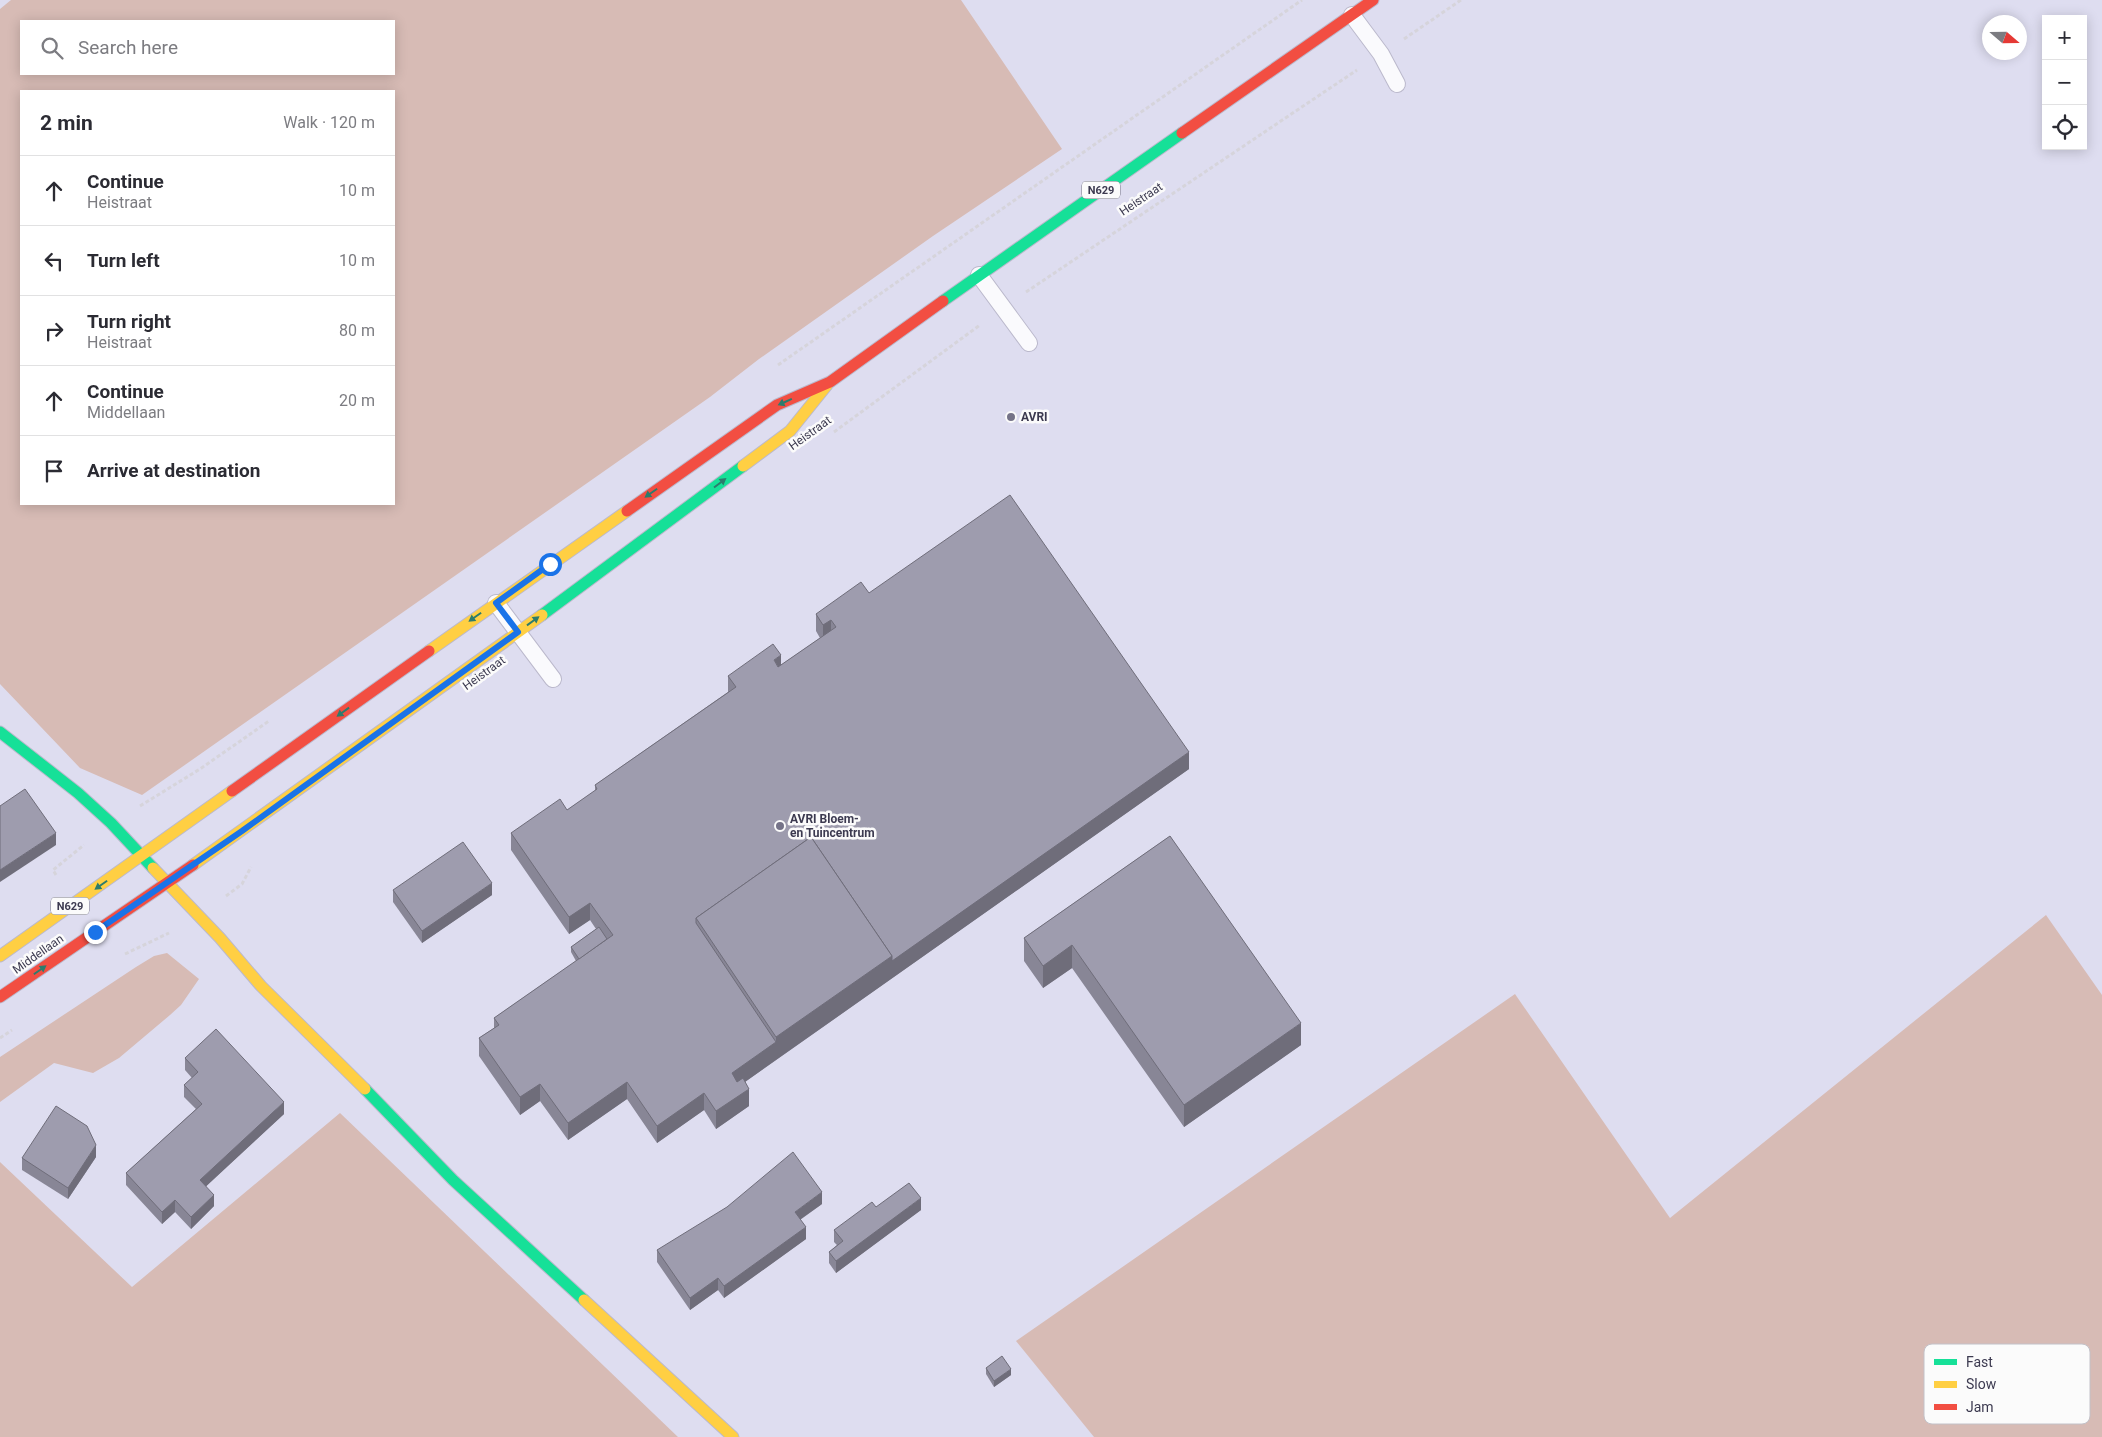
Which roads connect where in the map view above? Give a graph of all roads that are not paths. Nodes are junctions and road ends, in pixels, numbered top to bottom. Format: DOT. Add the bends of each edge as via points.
graph roads {
  1 [pos="1373,0"];
  2 [pos="1352,15"];
  3 [pos="1397,84"];
  4 [pos="979,275"];
  5 [pos="1029,343"];
  6 [pos="830,382"];
  7 [pos="496,603"];
  8 [pos="518,632"];
  9 [pos="553,679"];
  10 [pos="0,732"];
  11 [pos="140,856"];
  12 [pos="167,884"];
  13 [pos="0,956"];
  14 [pos="0,998"];
  15 [pos="733,1437"];
  1 -- 2 [label="main road, Heistraat / N629"];
  2 -- 3 [label="lane" via="1382,54"];
  2 -- 4 [label="main road, Heistraat / N629"];
  4 -- 5 [label="lane"];
  4 -- 6 [label="main road, Heistraat / N629"];
  6 -- 7 [label="main road, Heistraat / N629, one-way" via="776,405"];
  8 -- 6 [label="main road, Heistraat / N629, one-way" via="790,431"];
  7 -- 8 [label="lane"];
  7 -- 11 [label="main road, Heistraat / N629, one-way"];
  8 -- 9 [label="lane"];
  8 -- 12 [label="main road, Heistraat / N629"];
  10 -- 11 [label="main road" via="78,793"];
  11 -- 12 [label="main road"];
  11 -- 13 [label="main road, Middellaan / N629, one-way"];
  14 -- 12 [label="main road, Middellaan / N629, one-way"];
  12 -- 15 [label="main road" via="261,986 453,1180"];
}
